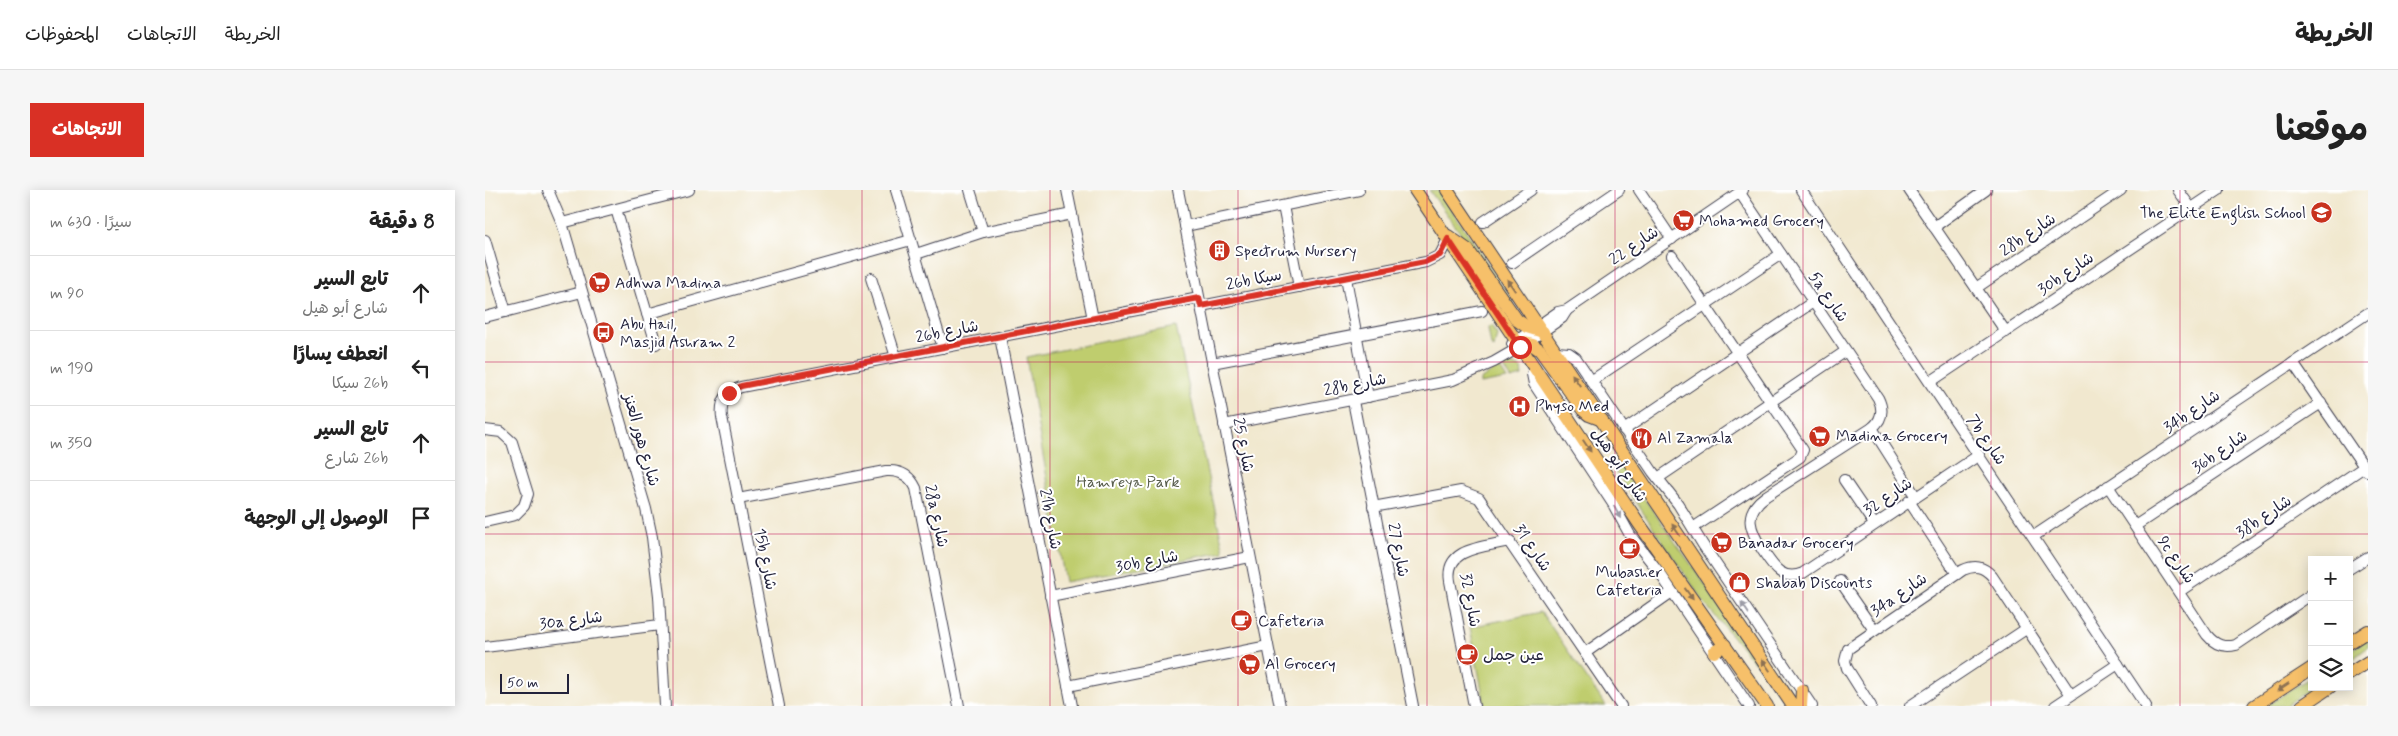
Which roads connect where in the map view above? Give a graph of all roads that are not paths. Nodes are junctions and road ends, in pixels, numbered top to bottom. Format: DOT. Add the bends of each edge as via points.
graph roads {
  1 [pos="548,190"];
  2 [pos="689,190"];
  3 [pos="896,190"];
  4 [pos="971,190"];
  5 [pos="1067,190"];
  6 [pos="1178,190"];
  7 [pos="1359,190"];
  8 [pos="1415,190"];
  9 [pos="1447,190"];
  10 [pos="1531,190"];
  11 [pos="1619,190"];
  12 [pos="1639,190"];
  13 [pos="1801,190"];
  14 [pos="1909,190"];
  15 [pos="1987,190"];
  16 [pos="2121,190"];
  17 [pos="2179,190"];
  18 [pos="2219,190"];
  19 [pos="1741,191"];
  20 [pos="1283,206"];
  21 [pos="2191,208"];
  22 [pos="616,209"];
  23 [pos="1072,214"];
  24 [pos="1483,222"];
  25 [pos="562,223"];
  26 [pos="1185,226"];
  27 [pos="1934,227"];
  28 [pos="983,232"];
  29 [pos="1447,237"];
  30 [pos="1672,238"];
  31 [pos="485,240"];
  32 [pos="911,240"];
  33 [pos="916,254"];
  34 [pos="1781,254"];
  35 [pos="1672,256"];
  36 [pos="1512,263"];
  37 [pos="871,278"];
  38 [pos="1346,278"];
  39 [pos="1299,287"];
  40 [pos="1976,288"];
  41 [pos="582,292"];
  42 [pos="1200,302"];
  43 [pos="1813,302"];
  44 [pos="1705,304"];
  45 [pos="1481,311"];
  46 [pos="506,312"];
  47 [pos="647,314"];
  48 [pos="2368,314"];
  49 [pos="485,317"];
  50 [pos="1093,319"];
  51 [pos="1538,329"];
  52 [pos="2006,332"];
  53 [pos="1356,335"];
  54 [pos="1000,337"];
  55 [pos="656,344"];
  56 [pos="1524,346"];
  57 [pos="943,348"];
  58 [pos="1846,351"];
  59 [pos="1557,352"];
  60 [pos="1738,353"];
  61 [pos="896,357"];
  62 [pos="1212,363"];
  63 [pos="2293,363"];
  64 [pos="1535,367"];
  65 [pos="1591,381"];
  66 [pos="1930,382"];
  67 [pos="1368,397"];
  68 [pos="1353,401"];
  69 [pos="1771,402"];
  70 [pos="2321,403"];
  71 [pos="722,418"];
  72 [pos="1602,420"];
  73 [pos="1224,424"];
  74 [pos="1875,425"];
  75 [pos="485,430"];
  76 [pos="1624,430"];
  77 [pos="1979,455"];
  78 [pos="2366,469"];
  79 [pos="1658,478"];
  80 [pos="1843,480"];
  81 [pos="2108,486"];
  82 [pos="738,499"];
  83 [pos="1912,499"];
  84 [pos="1373,507"];
  85 [pos="485,522"];
  86 [pos="1874,524"];
  87 [pos="2135,526"];
  88 [pos="1693,528"];
  89 [pos="2033,536"];
  90 [pos="1509,541"];
  91 [pos="1250,557"];
  92 [pos="2368,557"];
  93 [pos="2353,566"];
  94 [pos="1957,574"];
  95 [pos="1840,581"];
  96 [pos="2180,591"];
  97 [pos="1672,592"];
  98 [pos="1050,596"];
  99 [pos="2308,597"];
  100 [pos="660,625"];
  101 [pos="2026,629"];
  102 [pos="1874,630"];
  103 [pos="2368,631"];
  104 [pos="2353,640"];
  105 [pos="1725,645"];
  106 [pos="1268,646"];
  107 [pos="485,647"];
  108 [pos="1714,652"];
  109 [pos="1585,653"];
  110 [pos="2368,662"];
  111 [pos="2118,664"];
  112 [pos="2308,671"];
  113 [pos="2353,671"];
  114 [pos="1068,686"];
  115 [pos="1802,690"];
  116 [pos="2324,691"];
  117 [pos="2071,695"];
  118 [pos="665,706"];
  119 [pos="779,706"];
  120 [pos="959,706"];
  121 [pos="1072,706"];
  122 [pos="1280,706"];
  123 [pos="1413,706"];
  124 [pos="1474,706"];
  125 [pos="1621,706"];
  126 [pos="1749,706"];
  127 [pos="1767,706"];
  128 [pos="1793,706"];
  129 [pos="1801,706"];
  130 [pos="1812,706"];
  131 [pos="1871,706"];
  132 [pos="1910,706"];
  133 [pos="2055,706"];
  134 [pos="2146,706"];
  135 [pos="2254,706"];
  136 [pos="2302,706"];
  1 -- 25 [label="street, شارع هور العنز"];
  2 -- 22 [label="street"];
  3 -- 32 [label="street"];
  4 -- 28 [label="street"];
  5 -- 23 [label="street"];
  6 -- 26 [label="street, شارع 25"];
  7 -- 20 [label="street"];
  8 -- 29 [label="main road, شارع أبو هيل"];
  51 -- 9 [label="main road, شارع أبو هيل, one-way"];
  10 -- 24 [label="street"];
  11 -- 36 [label="street"];
  12 -- 30 [label="street"];
  13 -- 66 [label="street, 7b شارع"];
  14 -- 27 [label="street"];
  15 -- 27 [label="street"];
  16 -- 40 [label="street, 28b شارع"];
  17 -- 21 [label="street"];
  18 -- 21 [label="street, 30b شارع"];
  19 -- 30 [label="street, شارع 22"];
  19 -- 34 [label="street, 5a شارع"];
  20 -- 26 [label="street"];
  20 -- 39 [label="street"];
  21 -- 52 [label="street, 30b شارع"];
  22 -- 25 [label="street"];
  22 -- 47 [label="street"];
  23 -- 28 [label="street"];
  23 -- 50 [label="street"];
  25 -- 41 [label="street, شارع هور العنز"];
  26 -- 42 [label="street, شارع 25"];
  27 -- 40 [label="street"];
  28 -- 33 [label="street"];
  29 -- 38 [label="street, 26b سيكا" via="1445,248 1433,260"];
  29 -- 51 [label="main road" via="1468,250 1517,320"];
  29 -- 56 [label="main road, شارع أبو هيل"];
  30 -- 51 [label="street, شارع 22" via="1567,310 1562,318"];
  31 -- 46 [label="street"];
  32 -- 33 [label="street"];
  32 -- 47 [label="street"];
  33 -- 57 [label="street"];
  34 -- 43 [label="street, 5a شارع"];
  34 -- 44 [label="street"];
  35 -- 44 [label="street"];
  37 -- 61 [label="street"];
  38 -- 39 [label="street, 26b سيكا"];
  38 -- 53 [label="street"];
  39 -- 42 [label="street, 26b سيكا"];
  40 -- 52 [label="street"];
  41 -- 46 [label="street"];
  41 -- 100 [label="street, شارع هور العنز" via="646,509 657,566"];
  42 -- 50 [label="street, 26b شارع"];
  42 -- 62 [label="street, شارع 25"];
  43 -- 58 [label="street, 5a شارع"];
  43 -- 60 [label="street"];
  44 -- 60 [label="street"];
  44 -- 65 [label="street"];
  45 -- 53 [label="street"];
  46 -- 49 [label="street"];
  47 -- 55 [label="street"];
  48 -- 63 [label="street, 34b شارع"];
  50 -- 54 [label="street, 26b شارع"];
  51 -- 56 [label="street, شارع 22"];
  51 -- 59 [label="main road, شارع أبو هيل"];
  52 -- 66 [label="street, 30b شارع"];
  53 -- 62 [label="street"];
  53 -- 67 [label="street"];
  54 -- 57 [label="street, 26b شارع"];
  54 -- 98 [label="street, 21b شارع"];
  56 -- 64 [label="main road, شارع أبو هيل"];
  56 -- 67 [label="street, 28b شارع" via="1493,357 1488,363 1453,380"];
  56 -- 72 [label="main road" via="1545,355 1583,410"];
  57 -- 61 [label="street, 26b شارع"];
  58 -- 69 [label="street"];
  58 -- 74 [label="street, 5a شارع" via="1881,404"];
  59 -- 65 [label="street" via="1573,355"];
  72 -- 59 [label="main road, شارع أبو هيل, one-way"];
  60 -- 69 [label="street"];
  60 -- 76 [label="street"];
  61 -- 71 [label="street, 26b شارع" via="735,389 722,404"];
  62 -- 73 [label="street, شارع 25"];
  63 -- 70 [label="street"];
  63 -- 81 [label="street, 34b شارع"];
  64 -- 97 [label="street, one-way" via="1532,374 1534,384 1613,504 1630,536"];
  64 -- 105 [label="main road, شارع أبو هيل, one-way" via="1640,526"];
  65 -- 76 [label="street"];
  66 -- 77 [label="street, 7b شارع"];
  67 -- 68 [label="street, 28b شارع"];
  68 -- 73 [label="street, 28b شارع"];
  68 -- 84 [label="street, شارع 27"];
  69 -- 79 [label="street"];
  69 -- 88 [label="street" via="1803,448 1802,455"];
  70 -- 78 [label="street"];
  70 -- 87 [label="street, 36b شارع"];
  71 -- 82 [label="street, 15b شارع"];
  128 -- 72 [label="main road, شارع أبو هيل, one-way"];
  73 -- 91 [label="street, شارع 25"];
  74 -- 83 [label="street"];
  74 -- 86 [label="street, شارع 32" via="1759,500 1750,521 1753,535 1777,570 1786,575 1803,573"];
  75 -- 85 [label="street" via="501,432 512,442 527,494 525,506 515,515"];
  76 -- 79 [label="street"];
  77 -- 83 [label="street, شارع 32"];
  77 -- 89 [label="street, 7b شارع"];
  78 -- 96 [label="street, 38b شارع"];
  79 -- 88 [label="street"];
  80 -- 86 [label="street"];
  81 -- 87 [label="street, 9c شارع"];
  81 -- 89 [label="street, 34b شارع"];
  82 -- 119 [label="street, 15b شارع"];
  82 -- 120 [label="street, 28a شارع" via="886,472 901,472 908,476 916,488"];
  83 -- 86 [label="street, شارع 32"];
  83 -- 94 [label="street"];
  84 -- 90 [label="street, شارع 31" via="1467,492 1484,503"];
  84 -- 123 [label="street, شارع 27"];
  87 -- 96 [label="street, 9c شارع"];
  115 -- 88 [label="street, one-way"];
  89 -- 111 [label="street, 7b شارع"];
  90 -- 109 [label="street, شارع 31"];
  90 -- 124 [label="street, شارع 32" via="1462,552 1449,568"];
  91 -- 98 [label="street, 30b شارع"];
  91 -- 106 [label="street, شارع 25"];
  92 -- 93 [label="street"];
  94 -- 101 [label="street, 34a شارع" via="1969,567 1981,567 1992,576"];
  94 -- 102 [label="street, 34a شارع"];
  95 -- 102 [label="street"];
  96 -- 99 [label="street, 9c شارع" via="2211,640 2223,646 2236,645"];
  97 -- 108 [label="street"];
  97 -- 109 [label="street"];
  98 -- 114 [label="street, 21b شارع"];
  100 -- 107 [label="street, 30a شارع"];
  100 -- 118 [label="street, شارع هور العنز"];
  101 -- 117 [label="street"];
  101 -- 132 [label="street"];
  102 -- 131 [label="street, 34a شارع" via="1848,649 1845,661"];
  103 -- 104 [label="main road"];
  105 -- 108 [label="main road"];
  105 -- 127 [label="main road, شارع أبو هيل"];
  106 -- 114 [label="street"];
  106 -- 122 [label="street, شارع 25"];
  108 -- 126 [label="street"];
  109 -- 125 [label="street, شارع 31"];
  110 -- 113 [label="main road"];
  111 -- 117 [label="street"];
  111 -- 134 [label="street, 7b شارع"];
  112 -- 135 [label="main road, one-way"];
  114 -- 121 [label="street, 21b شارع"];
  115 -- 129 [label="main road"];
  115 -- 130 [label="street"];
  116 -- 136 [label="main road"];
  117 -- 133 [label="street"];
}
